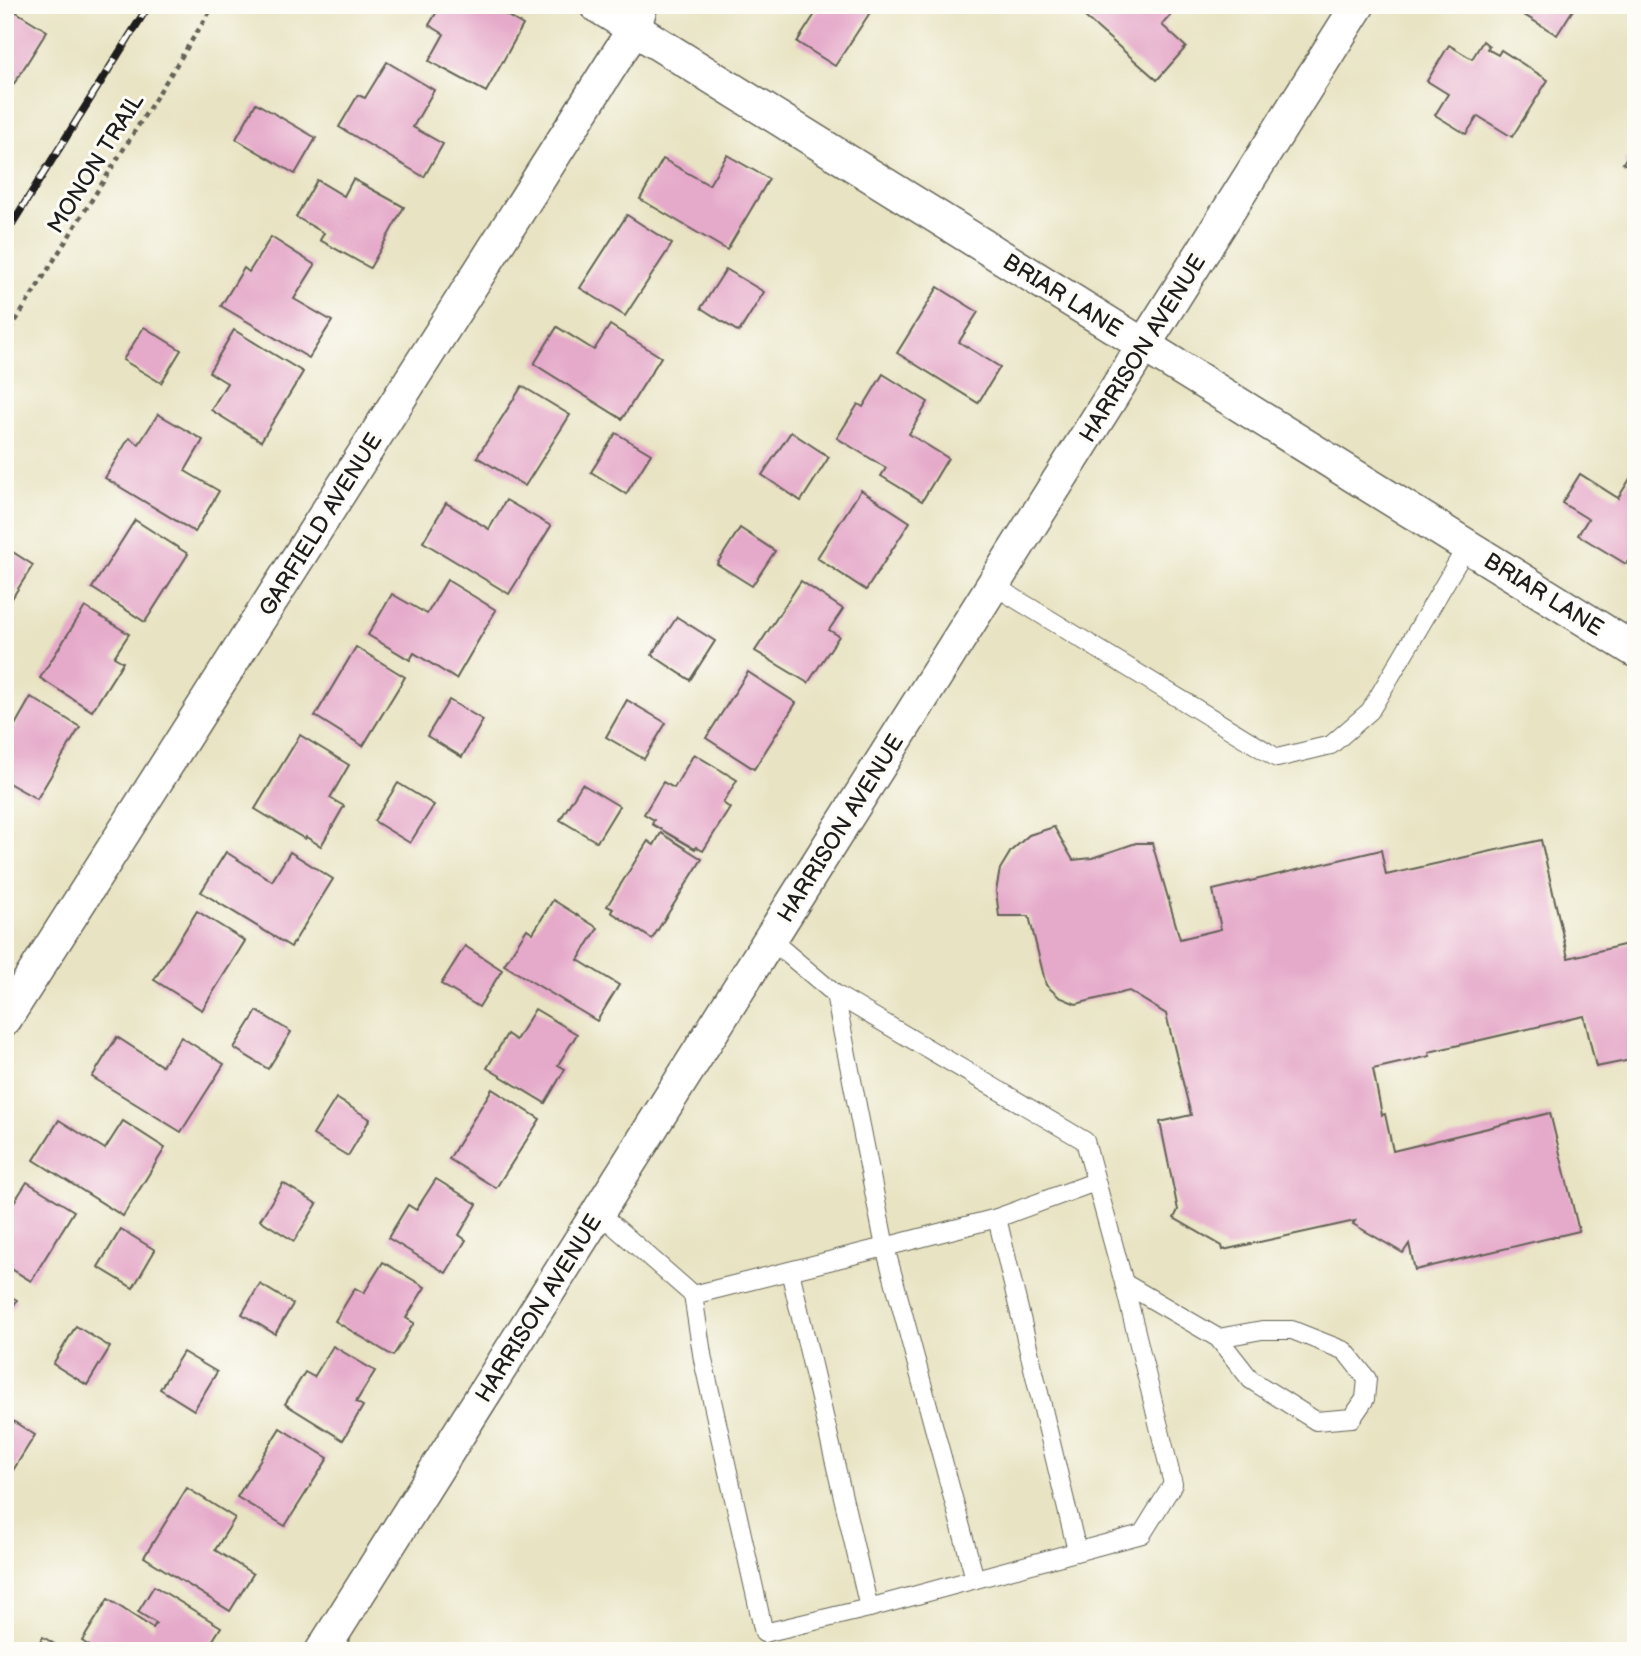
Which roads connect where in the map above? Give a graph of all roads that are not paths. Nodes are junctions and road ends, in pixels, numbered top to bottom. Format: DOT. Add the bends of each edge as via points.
graph roads {
  1 [pos="596,5"];
  2 [pos="1358,5"];
  3 [pos="638,17"];
  4 [pos="1144,345"];
  5 [pos="1467,546"];
  6 [pos="993,585"];
  7 [pos="1636,651"];
  8 [pos="770,939"];
  9 [pos="835,994"];
  10 [pos="5,1019"];
  11 [pos="1095,1182"];
  12 [pos="598,1212"];
  13 [pos="997,1219"];
  14 [pos="886,1247"];
  15 [pos="790,1271"];
  16 [pos="1124,1283"];
  17 [pos="693,1295"];
  18 [pos="1218,1338"];
  19 [pos="1077,1551"];
  20 [pos="975,1579"];
  21 [pos="869,1608"];
  22 [pos="322,1651"];
  1 -- 3 [label="street, BRIAR LANE"];
  2 -- 4 [label="street, HARRISON AVENUE"];
  3 -- 4 [label="street, BRIAR LANE"];
  3 -- 10 [label="street, GARFIELD AVENUE"];
  4 -- 5 [label="street, BRIAR LANE"];
  4 -- 6 [label="street, HARRISON AVENUE"];
  5 -- 6 [label="lane" via="1370,710 1331,745 1277,758"];
  5 -- 7 [label="street, BRIAR LANE"];
  6 -- 8 [label="street, HARRISON AVENUE"];
  8 -- 9 [label="lane"];
  8 -- 12 [label="street, HARRISON AVENUE"];
  9 -- 11 [label="lane" via="1085,1141"];
  9 -- 14 [label="lane"];
  11 -- 13 [label="lane"];
  11 -- 16 [label="lane"];
  12 -- 17 [label="lane"];
  12 -- 22 [label="street, HARRISON AVENUE"];
  13 -- 14 [label="lane"];
  13 -- 19 [label="lane"];
  14 -- 15 [label="lane"];
  14 -- 20 [label="lane"];
  15 -- 17 [label="lane"];
  15 -- 21 [label="lane"];
  16 -- 18 [label="lane"];
  16 -- 19 [label="lane" via="1173,1484 1142,1534"];
  17 -- 21 [label="lane" via="703,1360 764,1633"];
  18 -- 18 [label="lane" via="1251,1380 1316,1421 1352,1418 1365,1399 1367,1379 1345,1351 1292,1330"];
  19 -- 20 [label="lane"];
  20 -- 21 [label="lane"];
}
